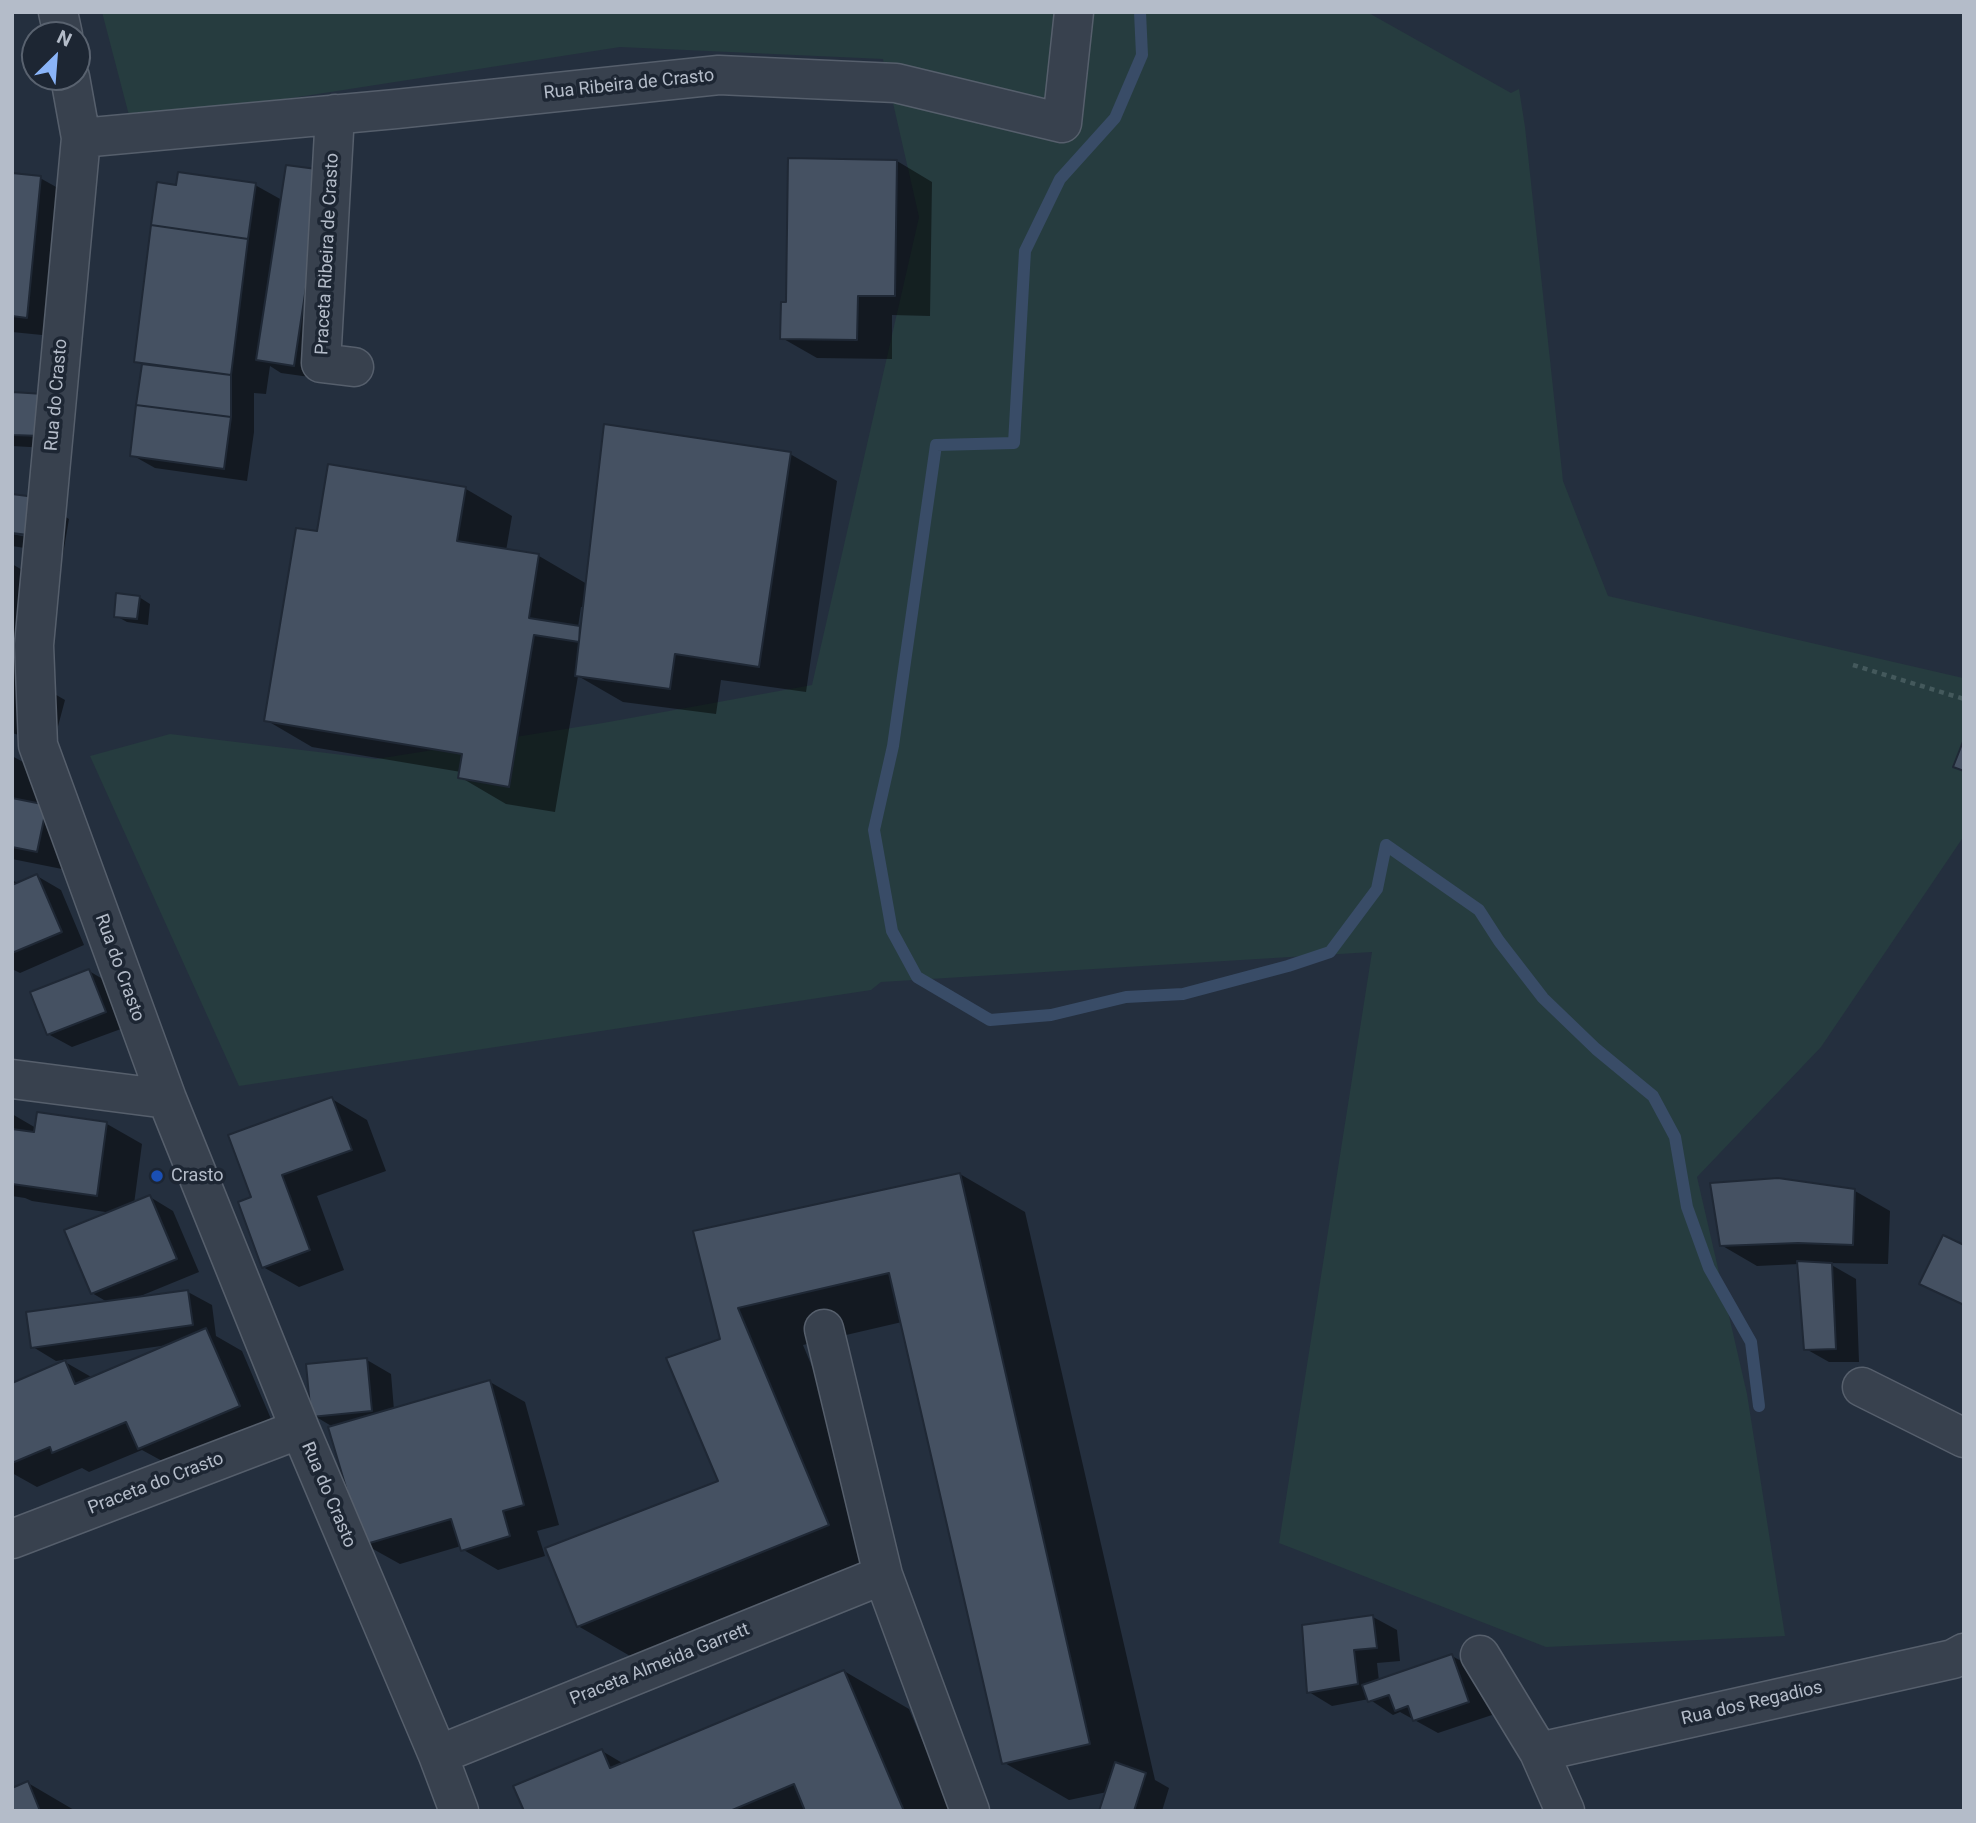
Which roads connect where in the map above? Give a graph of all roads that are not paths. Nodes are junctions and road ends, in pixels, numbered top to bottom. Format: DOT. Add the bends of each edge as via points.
graph roads {
  1 [pos="1074,12"];
  2 [pos="73,91"];
  3 [pos="335,114"];
  4 [pos="81,138"];
  5 [pos="354,368"];
  6 [pos="25,742"];
  7 [pos="12,1079"];
  8 [pos="167,1099"];
  9 [pos="824,1329"];
  10 [pos="1862,1387"];
  11 [pos="300,1429"];
  12 [pos="1964,1438"];
  13 [pos="12,1539"];
  14 [pos="883,1575"];
  15 [pos="1964,1653"];
  16 [pos="1480,1655"];
  17 [pos="1539,1752"];
  18 [pos="438,1755"];
  19 [pos="459,1811"];
  20 [pos="970,1811"];
  21 [pos="1565,1811"];
  1 -- 3 [label="street, Rua Ribeira de Crasto" via="1062,123 896,83 719,75"];
  2 -- 4 [label="street, Rua do Crasto"];
  3 -- 4 [label="street, Rua Ribeira de Crasto"];
  3 -- 5 [label="street, Praceta Ribeira de Crasto" via="321,363"];
  4 -- 6 [label="street, Rua do Crasto"];
  6 -- 8 [label="street, Rua do Crasto"];
  7 -- 8 [label="street"];
  8 -- 11 [label="street, Rua do Crasto"];
  9 -- 14 [label="street"];
  10 -- 12 [label="street"];
  11 -- 13 [label="street, Praceta do Crasto"];
  11 -- 18 [label="street, Rua do Crasto"];
  14 -- 18 [label="street, Praceta Almeida Garrett"];
  14 -- 20 [label="street"];
  15 -- 17 [label="street, Rua dos Regadios"];
  16 -- 17 [label="street"];
  17 -- 21 [label="street"];
  18 -- 19 [label="street, Rua do Crasto"];
}
